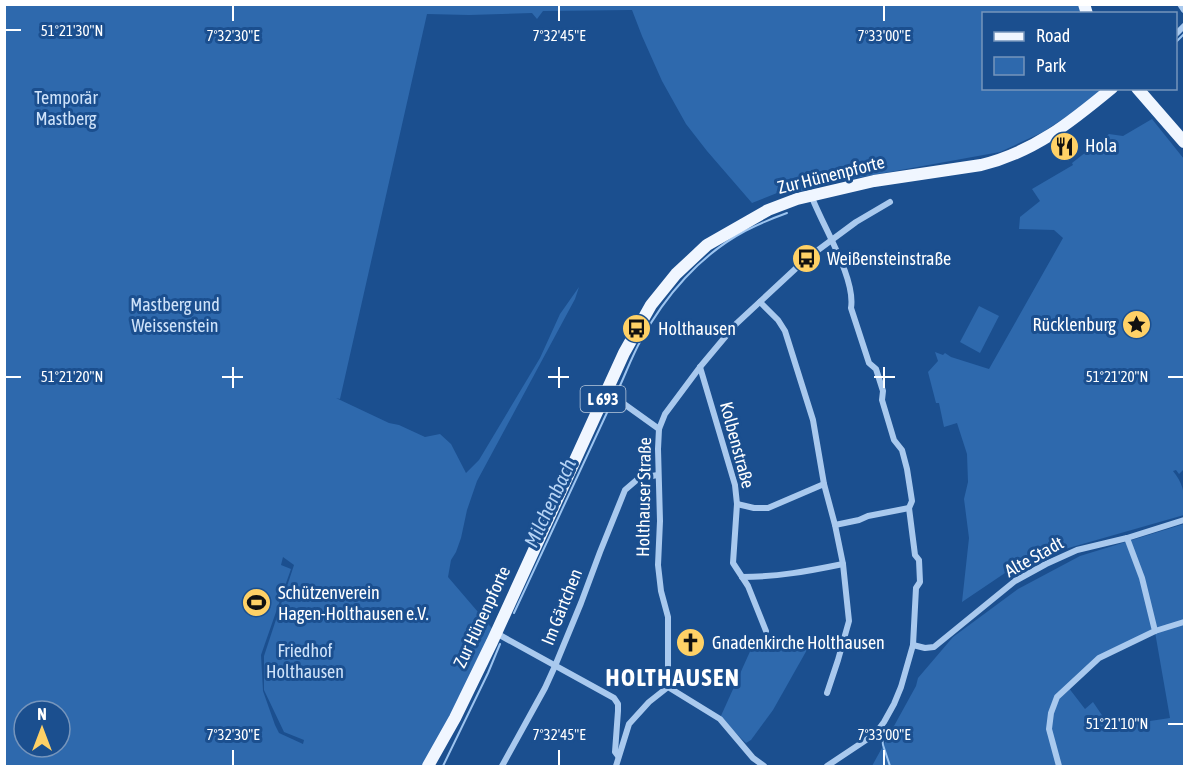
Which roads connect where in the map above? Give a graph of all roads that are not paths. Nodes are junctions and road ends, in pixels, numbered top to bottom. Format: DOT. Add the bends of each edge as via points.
graph roads {
  1 [pos="1180,4"];
  2 [pos="1185,10"];
  3 [pos="1110,90"];
  4 [pos="1139,90"];
  5 [pos="1185,142"];
  6 [pos="811,195"];
  7 [pos="890,202"];
  8 [pos="832,239"];
  9 [pos="760,302"];
  10 [pos="700,367"];
  11 [pos="606,391"];
  12 [pos="659,429"];
  13 [pos="658,475"];
  14 [pos="824,484"];
  15 [pos="737,504"];
  16 [pos="909,508"];
  17 [pos="1185,520"];
  18 [pos="835,525"];
  19 [pos="1127,538"];
  20 [pos="843,564"];
  21 [pos="742,577"];
  22 [pos="1185,622"];
  23 [pos="766,631"];
  24 [pos="1155,631"];
  25 [pos="495,633"];
  26 [pos="913,645"];
  27 [pos="555,666"];
  28 [pos="668,687"];
  29 [pos="827,693"];
  30 [pos="618,756"];
  31 [pos="428,766"];
  32 [pos="502,766"];
  33 [pos="616,766"];
  34 [pos="764,766"];
  35 [pos="827,766"];
  36 [pos="1059,766"];
  1 -- 2 [label="street"];
  3 -- 6 [label="main road, Zur Hünenpforte / L 693" via="1060,130 998,161"];
  4 -- 5 [label="main road"];
  6 -- 8 [label="street"];
  6 -- 11 [label="main road, Zur Hünenpforte / L 693" via="768,210 736,228 707,245 676,274 651,305"];
  7 -- 8 [label="street, Holthauser Straße"];
  8 -- 9 [label="street, Holthauser Straße"];
  8 -- 16 [label="street" via="865,352 883,391 894,440 902,450 912,501"];
  9 -- 10 [label="street, Holthauser Straße"];
  9 -- 14 [label="street" via="785,331 813,420"];
  10 -- 12 [label="street, Holthauser Straße" via="665,414"];
  10 -- 15 [label="street, Kolbenstraße" via="735,485"];
  11 -- 12 [label="street"];
  11 -- 25 [label="main road, Zur Hünenpforte / L 693"];
  12 -- 13 [label="street, Holthauser Straße"];
  13 -- 27 [label="street, Im Gärtchen" via="639,478 625,490"];
  13 -- 28 [label="street, Holthauser Straße" via="658,565 668,616"];
  14 -- 15 [label="street" via="768,508"];
  14 -- 18 [label="street"];
  15 -- 21 [label="street, Kolbenstraße" via="733,562"];
  16 -- 18 [label="street"];
  16 -- 26 [label="street" via="920,582 916,588"];
  17 -- 19 [label="street, Alte Stadt"];
  18 -- 20 [label="street"];
  19 -- 24 [label="street"];
  19 -- 26 [label="street, Alte Stadt" via="1077,550 1046,564 1015,582 934,646"];
  20 -- 21 [label="street" via="803,573"];
  20 -- 29 [label="street" via="849,621"];
  21 -- 23 [label="street, Kolbenstraße"];
  22 -- 24 [label="street"];
  24 -- 36 [label="street" via="1099,658 1057,698 1049,729"];
  25 -- 27 [label="street"];
  25 -- 31 [label="main road, Zur Hünenpforte / L 693"];
  26 -- 35 [label="street" via="901,687 884,722 875,734"];
  27 -- 30 [label="street" via="614,698 618,704"];
  27 -- 32 [label="street, Im Gärtchen"];
  28 -- 30 [label="street" via="629,724"];
  28 -- 34 [label="street" via="720,719"];
  30 -- 33 [label="street"];
}
